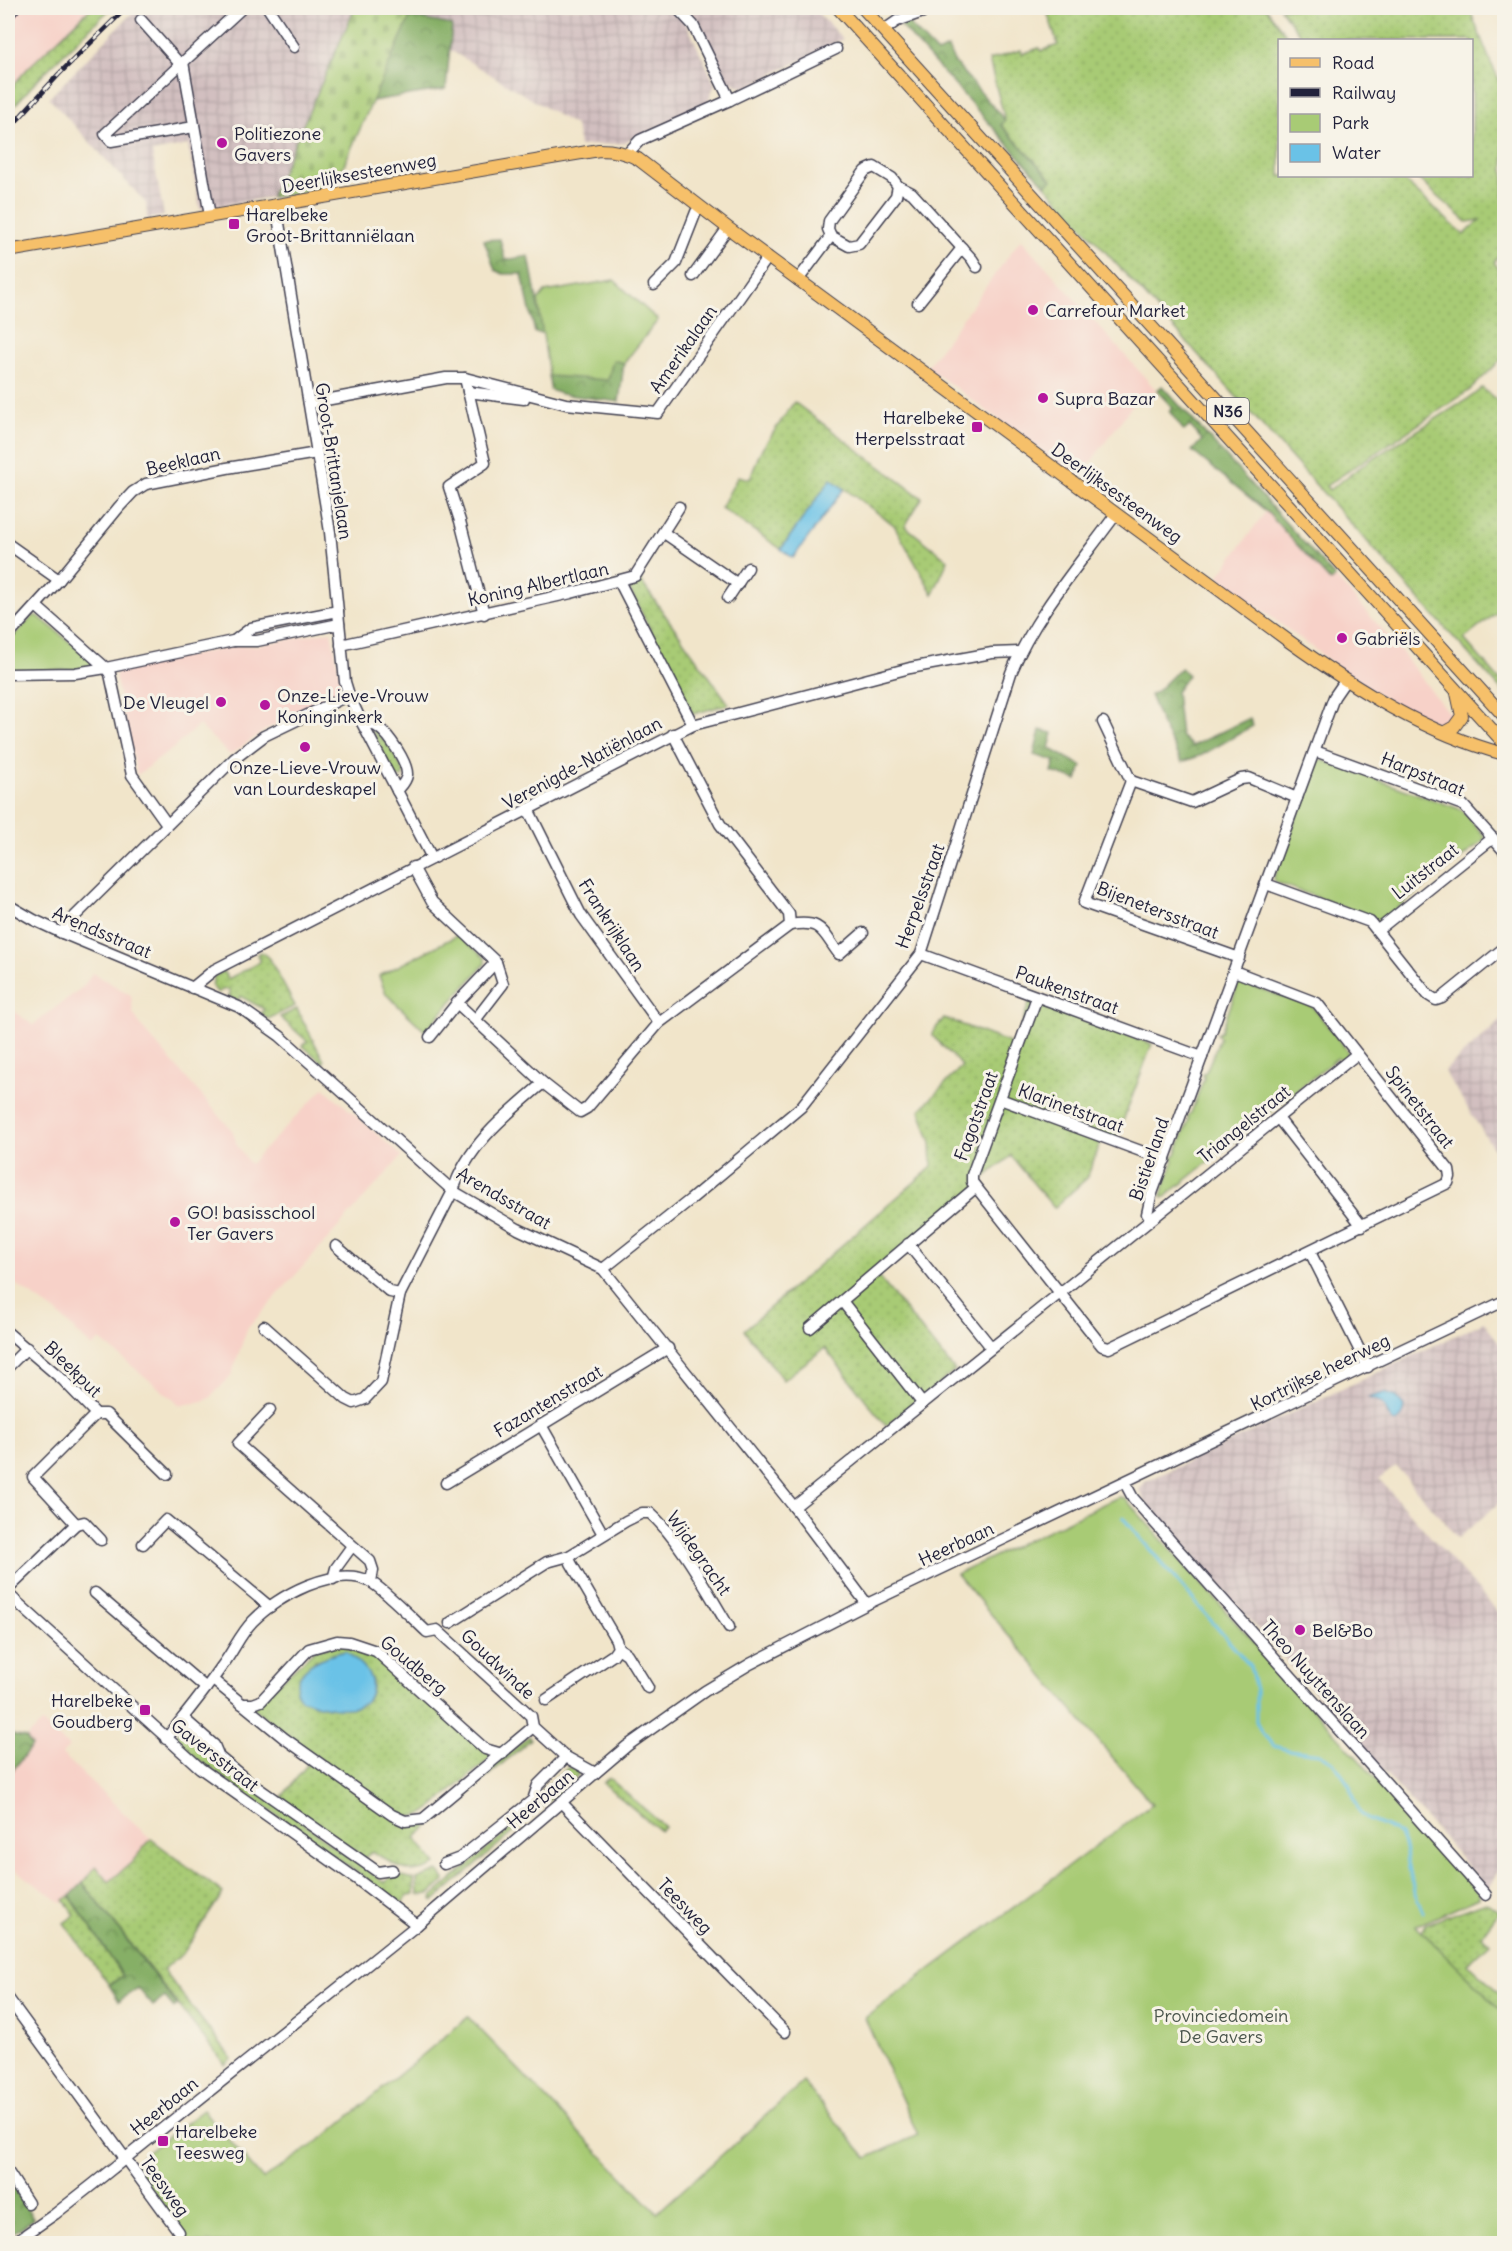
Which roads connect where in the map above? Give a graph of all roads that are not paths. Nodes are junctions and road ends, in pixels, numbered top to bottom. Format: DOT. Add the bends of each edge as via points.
graph roads {
  1 [pos="14,8"];
  2 [pos="242,8"];
  3 [pos="268,8"];
  4 [pos="677,8"];
  5 [pos="838,8"];
  6 [pos="863,8"];
  7 [pos="934,8"];
  8 [pos="8,15"];
  9 [pos="141,20"];
  10 [pos="884,30"];
  11 [pos="294,47"];
  12 [pos="836,49"];
  13 [pos="182,63"];
  14 [pos="730,100"];
  15 [pos="194,127"];
  16 [pos="628,153"];
  17 [pos="898,186"];
  18 [pos="276,205"];
  19 [pos="700,207"];
  20 [pos="210,216"];
  21 [pos="728,228"];
  22 [pos="831,236"];
  23 [pos="962,248"];
  24 [pos="8,250"];
  25 [pos="768,257"];
  26 [pos="977,267"];
  27 [pos="693,276"];
  28 [pos="798,280"];
  29 [pos="654,285"];
  30 [pos="918,303"];
  31 [pos="465,378"];
  32 [pos="468,392"];
  33 [pos="309,403"];
  34 [pos="566,404"];
  35 [pos="318,453"];
  36 [pos="679,507"];
  37 [pos="1116,514"];
  38 [pos="664,533"];
  39 [pos="8,544"];
  40 [pos="748,568"];
  41 [pos="58,580"];
  42 [pos="620,581"];
  43 [pos="738,584"];
  44 [pos="728,598"];
  45 [pos="36,606"];
  46 [pos="338,611"];
  47 [pos="484,614"];
  48 [pos="339,624"];
  49 [pos="8,636"];
  50 [pos="233,641"];
  51 [pos="341,645"];
  52 [pos="1020,652"];
  53 [pos="106,668"];
  54 [pos="8,674"];
  55 [pos="1345,681"];
  56 [pos="1456,689"];
  57 [pos="349,695"];
  58 [pos="1504,716"];
  59 [pos="361,721"];
  60 [pos="1103,722"];
  61 [pos="693,725"];
  62 [pos="1445,732"];
  63 [pos="674,734"];
  64 [pos="1504,743"];
  65 [pos="1315,751"];
  66 [pos="1504,754"];
  67 [pos="1131,781"];
  68 [pos="397,791"];
  69 [pos="1297,798"];
  70 [pos="528,809"];
  71 [pos="167,824"];
  72 [pos="1493,838"];
  73 [pos="1504,851"];
  74 [pos="432,858"];
  75 [pos="413,867"];
  76 [pos="1266,884"];
  77 [pos="8,905"];
  78 [pos="790,925"];
  79 [pos="1378,930"];
  80 [pos="63,933"];
  81 [pos="863,933"];
  82 [pos="1504,948"];
  83 [pos="921,954"];
  84 [pos="1239,958"];
  85 [pos="496,962"];
  86 [pos="1234,971"];
  87 [pos="192,987"];
  88 [pos="1037,997"];
  89 [pos="457,1003"];
  90 [pos="476,1019"];
  91 [pos="659,1023"];
  92 [pos="430,1037"];
  93 [pos="1357,1054"];
  94 [pos="1202,1057"];
  95 [pos="543,1083"];
  96 [pos="1000,1099"];
  97 [pos="1278,1118"];
  98 [pos="1165,1160"];
  99 [pos="975,1188"];
  100 [pos="453,1191"];
  101 [pos="1151,1219"];
  102 [pos="1362,1226"];
  103 [pos="908,1244"];
  104 [pos="336,1246"];
  105 [pos="1310,1252"];
  106 [pos="603,1269"];
  107 [pos="1059,1292"];
  108 [pos="400,1294"];
  109 [pos="842,1301"];
  110 [pos="1504,1301"];
  111 [pos="264,1326"];
  112 [pos="810,1328"];
  113 [pos="8,1333"];
  114 [pos="991,1347"];
  115 [pos="27,1348"];
  116 [pos="668,1348"];
  117 [pos="8,1367"];
  118 [pos="1368,1367"];
  119 [pos="922,1403"];
  120 [pos="270,1410"];
  121 [pos="96,1414"];
  122 [pos="541,1425"];
  123 [pos="1149,1471"];
  124 [pos="167,1474"];
  125 [pos="447,1483"];
  126 [pos="1125,1483"];
  127 [pos="794,1507"];
  128 [pos="76,1524"];
  129 [pos="603,1534"];
  130 [pos="101,1540"];
  131 [pos="143,1544"];
  132 [pos="352,1546"];
  133 [pos="569,1556"];
  134 [pos="333,1579"];
  135 [pos="371,1582"];
  136 [pos="8,1589"];
  137 [pos="95,1593"];
  138 [pos="8,1594"];
  139 [pos="867,1604"];
  140 [pos="270,1607"];
  141 [pos="450,1623"];
  142 [pos="729,1627"];
  143 [pos="618,1648"];
  144 [pos="209,1684"];
  145 [pos="648,1688"];
  146 [pos="546,1700"];
  147 [pos="242,1704"];
  148 [pos="183,1718"];
  149 [pos="533,1727"];
  150 [pos="166,1739"];
  151 [pos="502,1754"];
  152 [pos="566,1757"];
  153 [pos="596,1773"];
  154 [pos="562,1803"];
  155 [pos="444,1864"];
  156 [pos="392,1870"];
  157 [pos="1486,1894"];
  158 [pos="417,1925"];
  159 [pos="8,1998"];
  160 [pos="785,2032"];
  161 [pos="125,2158"];
  162 [pos="8,2172"];
  163 [pos="28,2203"];
  164 [pos="179,2232"];
  165 [pos="12,2244"];
  1 -- 8 [label="street"];
  2 -- 13 [label="street"];
  3 -- 11 [label="street"];
  4 -- 14 [label="street" via="693,25"];
  5 -- 56 [label="main road, N36"];
  6 -- 10 [label="main road, N36"];
  7 -- 10 [label="street" via="897,21"];
  9 -- 13 [label="street"];
  10 -- 58 [label="main road, N36"];
  12 -- 14 [label="street"];
  13 -- 15 [label="street"];
  13 -- 15 [label="street" via="105,134 111,141"];
  14 -- 16 [label="street" via="640,140"];
  15 -- 20 [label="street"];
  16 -- 18 [label="main road, Deerlijksesteenweg" via="599,150"];
  16 -- 19 [label="main road, Deerlijksesteenweg"];
  17 -- 22 [label="street" via="896,196 859,244 847,245"];
  17 -- 22 [label="street" via="878,169 868,169 829,221"];
  17 -- 23 [label="street" via="912,193"];
  18 -- 20 [label="main road, Deerlijksesteenweg"];
  18 -- 33 [label="street, Groot-Brittanjelaan"];
  19 -- 21 [label="main road, Deerlijksesteenweg"];
  19 -- 29 [label="street" via="676,263"];
  20 -- 24 [label="main road, Deerlijksesteenweg"];
  21 -- 25 [label="main road, Deerlijksesteenweg"];
  21 -- 27 [label="street"];
  22 -- 28 [label="street"];
  23 -- 26 [label="street"];
  23 -- 30 [label="street"];
  25 -- 28 [label="main road, Deerlijksesteenweg"];
  25 -- 34 [label="street, Amerikalaan" via="658,413"];
  28 -- 37 [label="main road, Deerlijksesteenweg"];
  31 -- 32 [label="street"];
  31 -- 33 [label="street, Amerikalaan" via="446,378"];
  31 -- 34 [label="street, Amerikalaan"];
  32 -- 34 [label="street, Amerikalaan"];
  32 -- 47 [label="street" via="485,463 449,487"];
  33 -- 35 [label="street, Groot-Brittanjelaan"];
  35 -- 41 [label="street, Beeklaan" via="146,484 119,507"];
  35 -- 46 [label="street, Groot-Brittanjelaan"];
  36 -- 38 [label="street"];
  37 -- 52 [label="street, Herpelsstraat" via="1035,625"];
  37 -- 55 [label="main road, Deerlijksesteenweg"];
  38 -- 42 [label="street" via="635,576"];
  38 -- 43 [label="street"];
  39 -- 41 [label="street"];
  40 -- 43 [label="street"];
  41 -- 45 [label="street, Beeklaan"];
  42 -- 47 [label="street, Koning Albertlaan"];
  42 -- 61 [label="street, Koning Albertlaan"];
  43 -- 44 [label="street"];
  45 -- 49 [label="street, Beeklaan"];
  45 -- 53 [label="street"];
  46 -- 48 [label="street, Groot-Brittanjelaan"];
  46 -- 50 [label="street" via="251,627"];
  47 -- 51 [label="street, Koning Albertlaan"];
  48 -- 50 [label="street" via="257,641"];
  48 -- 51 [label="street, Groot-Brittanjelaan"];
  50 -- 53 [label="street"];
  51 -- 57 [label="street, Groot-Brittanjelaan"];
  52 -- 61 [label="street, Verenigde-Natiënlaan" via="992,653 910,668"];
  52 -- 83 [label="street, Herpelsstraat"];
  53 -- 54 [label="street" via="75,673"];
  53 -- 71 [label="street" via="132,775"];
  55 -- 62 [label="main road, Deerlijksesteenweg" via="1401,713"];
  55 -- 65 [label="street, Bistierland" via="1334,697"];
  56 -- 62 [label="main road" via="1462,716"];
  56 -- 64 [label="main road, N36"];
  57 -- 59 [label="street, Groot-Brittanjelaan"];
  57 -- 71 [label="street" via="264,736 234,759"];
  59 -- 68 [label="street, Groot-Brittanjelaan"];
  59 -- 68 [label="street" via="378,727 401,757 407,774"];
  60 -- 67 [label="street"];
  61 -- 63 [label="street, Verenigde-Natiënlaan"];
  62 -- 66 [label="main road, Deerlijksesteenweg"];
  63 -- 70 [label="street, Verenigde-Natiënlaan"];
  63 -- 78 [label="street" via="720,824 789,914"];
  65 -- 69 [label="street, Bistierland"];
  65 -- 72 [label="street, Harpstraat" via="1463,805"];
  67 -- 69 [label="street" via="1192,802 1249,778"];
  67 -- 84 [label="street, Bijenetersstraat" via="1084,903"];
  68 -- 74 [label="street, Groot-Brittanjelaan"];
  69 -- 76 [label="street, Bistierland"];
  70 -- 74 [label="street, Verenigde-Natiënlaan"];
  70 -- 91 [label="street, Frankrijklaan" via="581,915"];
  71 -- 80 [label="street" via="69,922"];
  72 -- 73 [label="street, Harpstraat"];
  72 -- 79 [label="street, Luitstraat"];
  74 -- 75 [label="street, Verenigde-Natiënlaan"];
  75 -- 85 [label="street" via="432,902"];
  75 -- 87 [label="street, Verenigde-Natiënlaan" via="214,970"];
  76 -- 79 [label="street" via="1370,922"];
  76 -- 84 [label="street, Bistierland"];
  77 -- 80 [label="street, Arendsstraat"];
  78 -- 81 [label="street" via="818,926 839,954"];
  78 -- 91 [label="street"];
  79 -- 82 [label="street" via="1436,1000"];
  80 -- 87 [label="street, Arendsstraat"];
  83 -- 88 [label="street, Paukenstraat"];
  83 -- 106 [label="street, Herpelsstraat" via="801,1107"];
  84 -- 86 [label="street, Bistierland"];
  85 -- 89 [label="street"];
  85 -- 90 [label="street" via="503,984"];
  86 -- 93 [label="street, Spinetstraat" via="1317,1003"];
  86 -- 94 [label="street, Bistierland"];
  87 -- 100 [label="street, Arendsstraat" via="239,1007 264,1023"];
  88 -- 94 [label="street, Paukenstraat"];
  88 -- 96 [label="street, Fagotstraat"];
  89 -- 90 [label="street"];
  89 -- 92 [label="street"];
  90 -- 95 [label="street"];
  91 -- 95 [label="street" via="580,1112"];
  93 -- 97 [label="street, Triangelstraat"];
  93 -- 102 [label="street, Spinetstraat" via="1449,1170 1450,1177 1448,1183"];
  94 -- 98 [label="street, Bistierland"];
  95 -- 100 [label="street" via="491,1127 457,1177"];
  96 -- 98 [label="street, Klarinetstraat"];
  96 -- 99 [label="street, Fagotstraat" via="972,1175"];
  97 -- 101 [label="street, Triangelstraat"];
  97 -- 102 [label="street"];
  98 -- 101 [label="street, Bistierland" via="1151,1196 1147,1214"];
  99 -- 103 [label="street"];
  99 -- 107 [label="street, Fagotstraat"];
  100 -- 106 [label="street, Arendsstraat" via="518,1229"];
  100 -- 108 [label="street"];
  101 -- 107 [label="street, Bistierland"];
  102 -- 105 [label="street, Spinetstraat"];
  103 -- 109 [label="street"];
  103 -- 114 [label="street"];
  104 -- 108 [label="street" via="390,1292"];
  105 -- 107 [label="street, Spinetstraat" via="1109,1348 1102,1346"];
  105 -- 118 [label="street"];
  106 -- 116 [label="street, Arendsstraat"];
  107 -- 114 [label="street, Bistierland"];
  108 -- 111 [label="street" via="381,1382 365,1399 354,1403"];
  109 -- 112 [label="street"];
  109 -- 119 [label="street"];
  110 -- 118 [label="street, Kortrijkse heerweg"];
  113 -- 115 [label="street, Bleekput"];
  114 -- 119 [label="street, Bistierland"];
  115 -- 117 [label="street, Bleekput"];
  115 -- 121 [label="street, Bleekput"];
  116 -- 122 [label="street, Fazantenstraat"];
  116 -- 127 [label="street, Arendsstraat"];
  118 -- 123 [label="street, Kortrijkse heerweg"];
  119 -- 127 [label="street, Bistierland"];
  120 -- 132 [label="street" via="238,1444"];
  121 -- 124 [label="street, Bleekput" via="106,1414"];
  121 -- 128 [label="street, Bleekput" via="33,1477"];
  122 -- 125 [label="street, Fazantenstraat"];
  122 -- 129 [label="street"];
  123 -- 126 [label="street, Heerbaan"];
  126 -- 139 [label="street, Heerbaan"];
  126 -- 157 [label="street, Theo Nuyttenslaan" via="1133,1498 1176,1547"];
  127 -- 139 [label="street, Arendsstraat"];
  128 -- 130 [label="street, Bleekput" via="84,1522"];
  128 -- 136 [label="street"];
  129 -- 133 [label="street, Wijdegracht"];
  129 -- 142 [label="street, Wijdegracht" via="642,1513 650,1513 698,1575"];
  131 -- 140 [label="street" via="166,1520"];
  132 -- 134 [label="street"];
  132 -- 135 [label="street" via="370,1562"];
  133 -- 141 [label="street, Wijdegracht" via="547,1562"];
  133 -- 143 [label="street"];
  134 -- 135 [label="street" via="351,1576"];
  134 -- 140 [label="street" via="299,1589"];
  135 -- 149 [label="street, Goudwinde" via="427,1632 437,1630 531,1716"];
  137 -- 144 [label="street"];
  138 -- 150 [label="street, Gaversstraat"];
  139 -- 153 [label="street, Heerbaan" via="705,1691"];
  140 -- 144 [label="street" via="253,1620"];
  143 -- 145 [label="street" via="627,1654"];
  143 -- 146 [label="street" via="614,1655"];
  144 -- 147 [label="street"];
  144 -- 148 [label="street"];
  147 -- 151 [label="street" via="284,1738 405,1821 423,1819"];
  147 -- 151 [label="street, Goudberg" via="261,1701 309,1648 349,1642 376,1651 485,1749"];
  148 -- 150 [label="street"];
  148 -- 156 [label="street" via="248,1781 378,1872"];
  149 -- 151 [label="street"];
  149 -- 152 [label="street, Goudwinde"];
  150 -- 158 [label="street, Gaversstraat" via="200,1768"];
  152 -- 153 [label="street, Goudwinde"];
  152 -- 155 [label="street" via="538,1785 533,1800 460,1858"];
  153 -- 154 [label="street, Heerbaan"];
  154 -- 158 [label="street, Heerbaan"];
  154 -- 160 [label="street, Teesweg"];
  158 -- 161 [label="street, Heerbaan"];
  159 -- 161 [label="street, Teesweg"];
  161 -- 164 [label="street, Teesweg"];
  161 -- 165 [label="street, Heerbaan"];
  162 -- 163 [label="street"];
}
